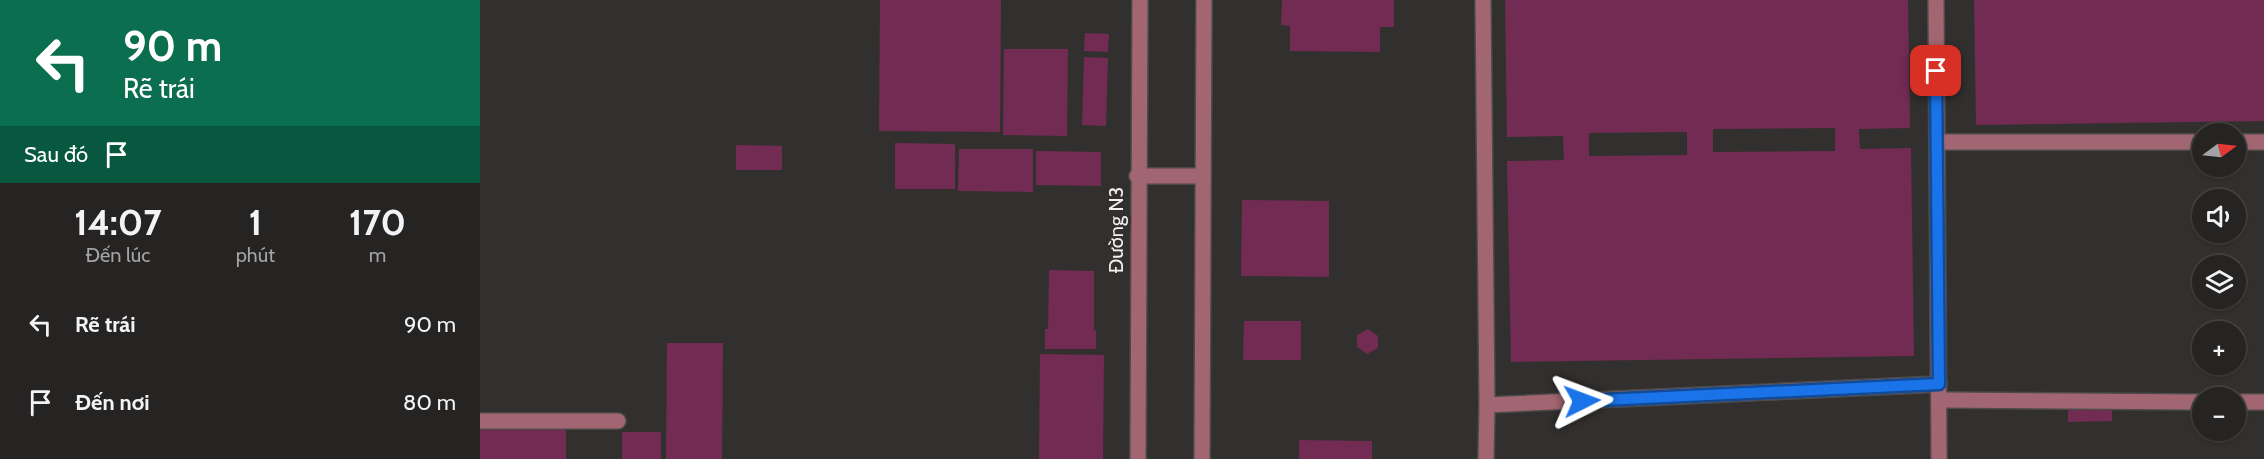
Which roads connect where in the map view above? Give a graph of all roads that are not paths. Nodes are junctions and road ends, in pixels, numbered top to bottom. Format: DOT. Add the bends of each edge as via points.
graph roads {
  1 [pos="1140,0"];
  2 [pos="1204,0"];
  3 [pos="1483,0"];
  4 [pos="1936,0"];
  5 [pos="1937,142"];
  6 [pos="2192,142"];
  7 [pos="2246,142"];
  8 [pos="2264,142"];
  9 [pos="1137,176"];
  10 [pos="1203,176"];
  11 [pos="1939,384"];
  12 [pos="1939,400"];
  13 [pos="2192,402"];
  14 [pos="2246,402"];
  15 [pos="2264,402"];
  16 [pos="1487,405"];
  17 [pos="480,421"];
  18 [pos="618,421"];
  19 [pos="1138,459"];
  20 [pos="1202,459"];
  21 [pos="1486,459"];
  22 [pos="1939,459"];
  1 -- 9 [label="street, Đường N3"];
  2 -- 10 [label="street"];
  3 -- 16 [label="street"];
  4 -- 5 [label="street"];
  5 -- 6 [label="street"];
  5 -- 11 [label="street"];
  7 -- 8 [label="street"];
  9 -- 10 [label="street"];
  9 -- 19 [label="street, Đường N3"];
  10 -- 20 [label="street"];
  11 -- 12 [label="street"];
  11 -- 16 [label="street"];
  12 -- 13 [label="street"];
  12 -- 22 [label="street"];
  14 -- 15 [label="street"];
  16 -- 21 [label="street"];
  17 -- 18 [label="street"];
}
